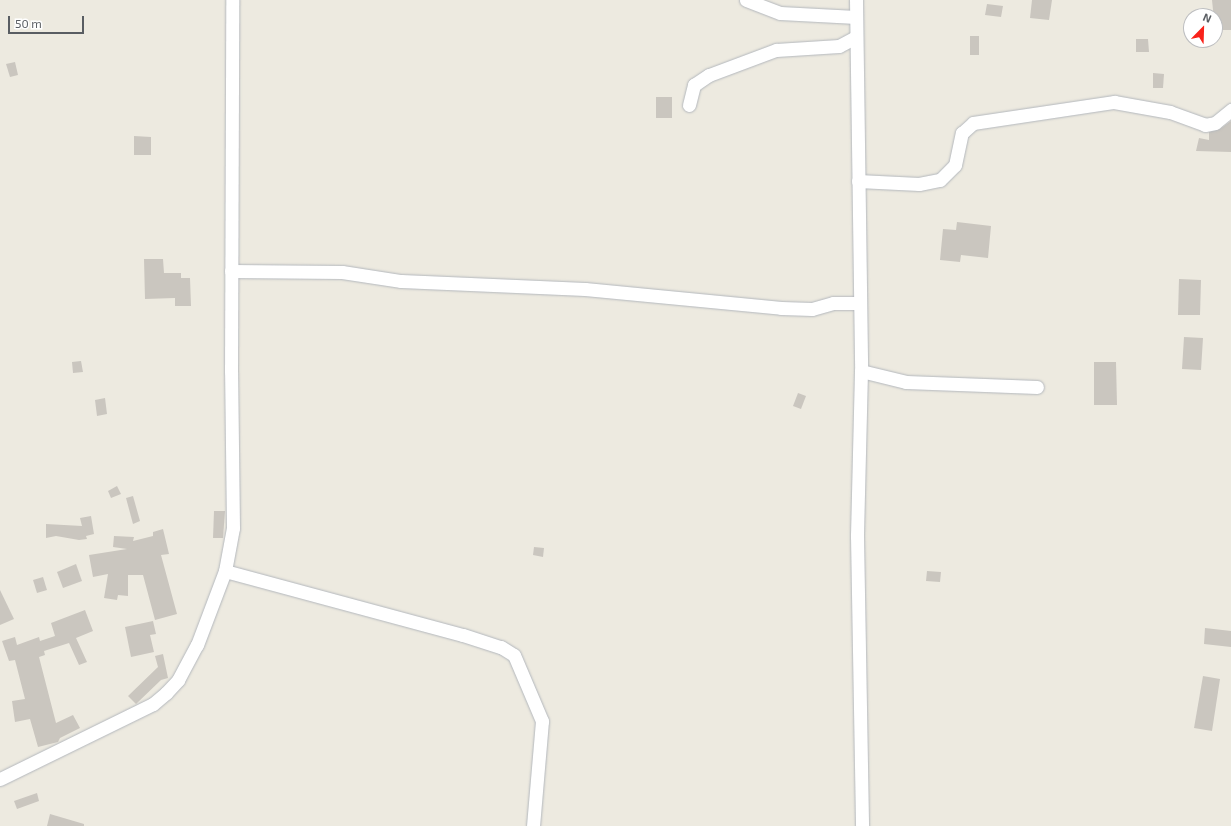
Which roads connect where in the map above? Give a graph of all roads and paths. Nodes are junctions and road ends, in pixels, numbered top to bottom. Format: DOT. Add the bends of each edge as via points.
graph roads {
  1 [pos="232,0"];
  2 [pos="746,0"];
  3 [pos="856,0"];
  4 [pos="856,17"];
  5 [pos="856,37"];
  6 [pos="689,105"];
  7 [pos="1231,110"];
  8 [pos="858,181"];
  9 [pos="231,271"];
  10 [pos="859,303"];
  11 [pos="861,370"];
  12 [pos="1037,386"];
  13 [pos="225,571"];
  14 [pos="0,779"];
  15 [pos="533,826"];
  16 [pos="862,826"];
  1 -- 9 [label="street"];
  2 -- 4 [label="street" via="780,13"];
  3 -- 4 [label="street"];
  4 -- 5 [label="street"];
  5 -- 6 [label="street" via="839,46 776,50 709,75 694,85"];
  5 -- 8 [label="street"];
  7 -- 8 [label="street" via="1215,123 1205,125 1170,112 1114,102 974,123 962,133 955,166 940,180 919,184"];
  8 -- 10 [label="street"];
  9 -- 10 [label="street" via="342,272 401,281 585,290 781,308 812,309 833,303"];
  9 -- 13 [label="street" via="233,528"];
  10 -- 11 [label="street"];
  11 -- 12 [label="street" via="892,380 917,383"];
  11 -- 16 [label="street" via="857,536"];
  13 -- 14 [label="street" via="197,645 178,680 166,693 153,704"];
  13 -- 15 [label="street" via="501,646 514,655 542,721"];
}
